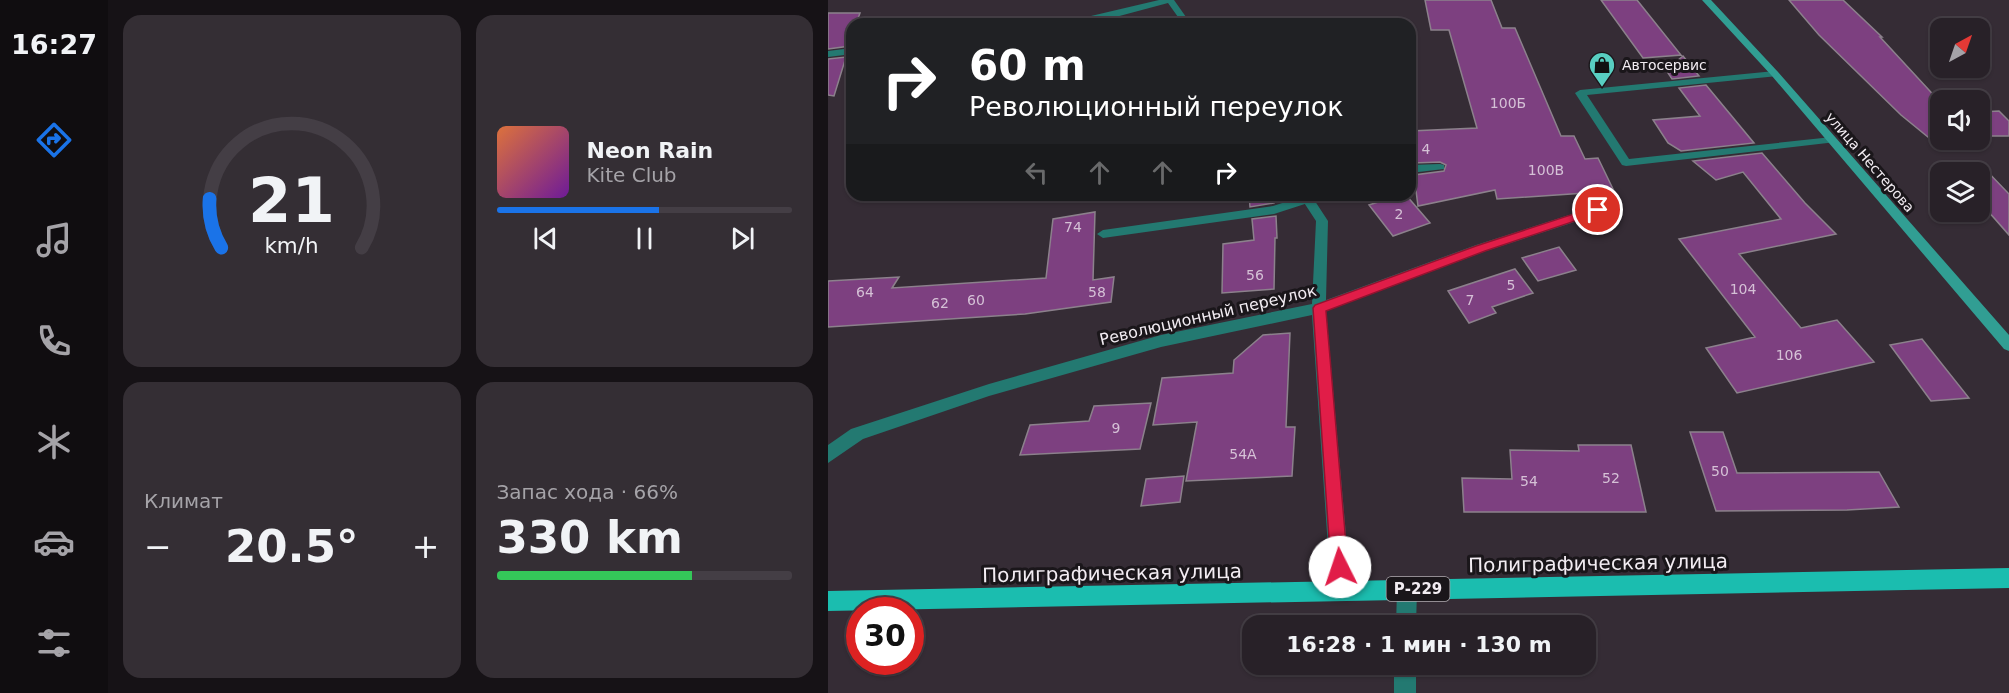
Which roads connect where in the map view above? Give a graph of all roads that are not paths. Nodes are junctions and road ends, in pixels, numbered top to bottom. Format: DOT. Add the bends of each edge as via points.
graph roads {
  1 [pos="1169,0"];
  2 [pos="1706,0"];
  3 [pos="1101,18"];
  4 [pos="1182,18"];
  5 [pos="846,52"];
  6 [pos="828,54"];
  7 [pos="1775,74"];
  8 [pos="1832,140"];
  9 [pos="1440,167"];
  10 [pos="1416,169"];
  11 [pos="1297,201"];
  12 [pos="1312,201"];
  13 [pos="1598,210"];
  14 [pos="1103,234"];
  15 [pos="1319,308"];
  16 [pos="2009,345"];
  17 [pos="828,454"];
  18 [pos="2009,578"];
  19 [pos="1407,590"];
  20 [pos="1341,591"];
  21 [pos="828,601"];
  22 [pos="1406,615"];
  23 [pos="1406,675"];
  24 [pos="1405,693"];
  1 -- 3 [label="street"];
  1 -- 4 [label="street"];
  2 -- 7 [label="main road, улица Нестерова"];
  5 -- 6 [label="street"];
  7 -- 8 [label="main road, улица Нестерова"];
  7 -- 8 [label="street" via="1580,93 1626,163"];
  8 -- 16 [label="main road, улица Нестерова"];
  9 -- 10 [label="street"];
  11 -- 14 [label="street" via="1274,210"];
  12 -- 15 [label="street" via="1322,221"];
  13 -- 15 [label="street, Революционный переулок"];
  15 -- 17 [label="street, Революционный переулок" via="1161,341 989,390 857,434"];
  15 -- 20 [label="street"];
  18 -- 19 [label="main road, Полиграфическая улица / Р-229"];
  19 -- 20 [label="main road, Полиграфическая улица / Р-229"];
  19 -- 22 [label="street"];
  20 -- 21 [label="main road, Полиграфическая улица / Р-229"];
  23 -- 24 [label="street"];
}
